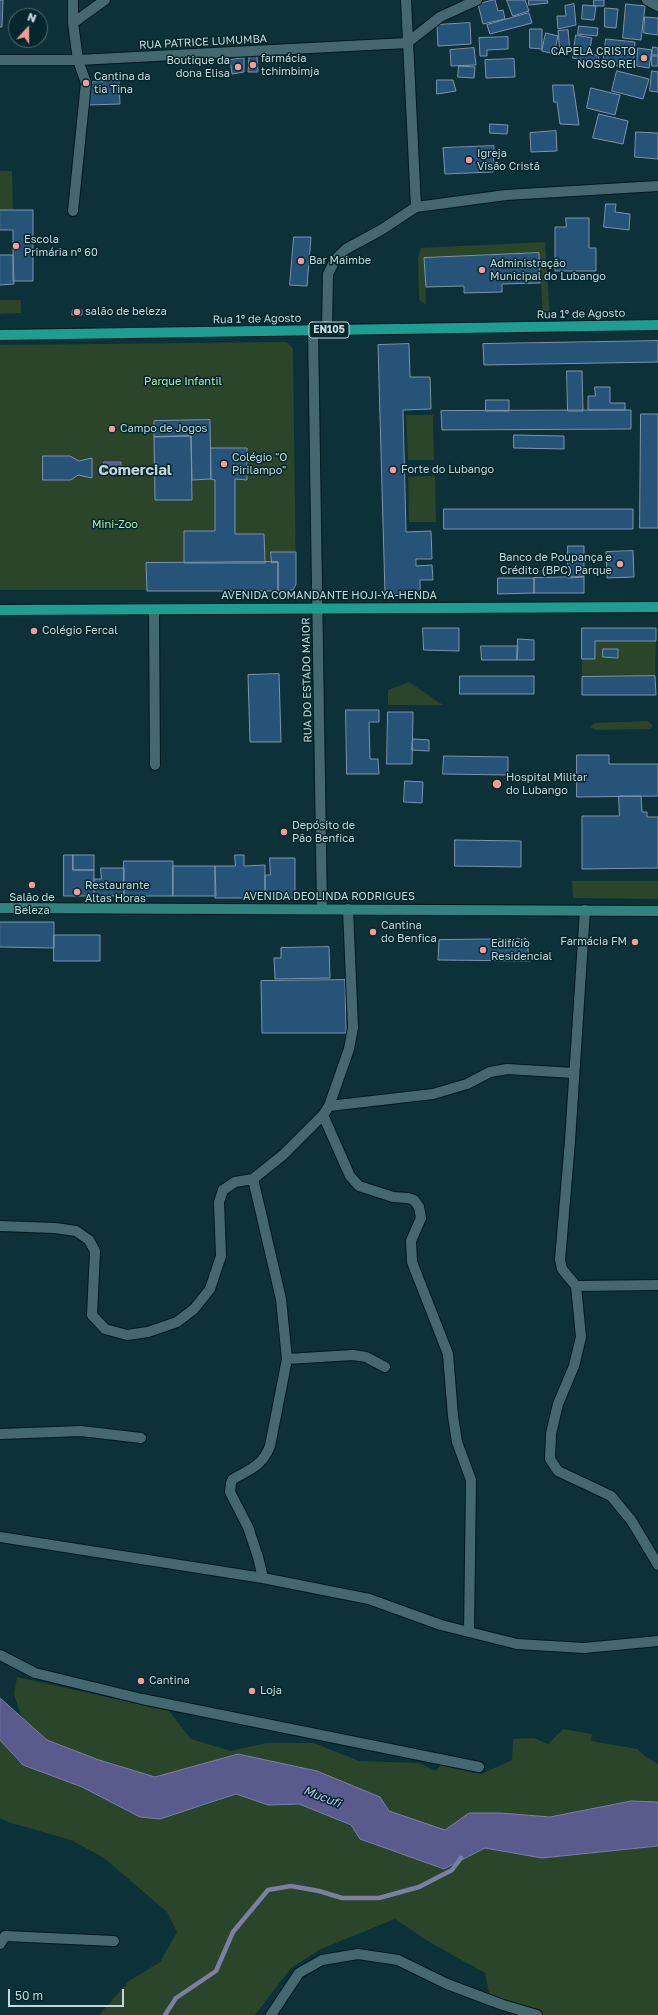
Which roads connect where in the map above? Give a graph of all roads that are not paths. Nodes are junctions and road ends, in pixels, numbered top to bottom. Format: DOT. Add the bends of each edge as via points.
graph roads {
  1 [pos="73,0"];
  2 [pos="104,0"];
  3 [pos="406,0"];
  4 [pos="477,0"];
  5 [pos="646,0"];
  6 [pos="658,6"];
  7 [pos="73,23"];
  8 [pos="407,43"];
  9 [pos="0,60"];
  10 [pos="78,60"];
  11 [pos="658,186"];
  12 [pos="416,207"];
  13 [pos="73,211"];
  14 [pos="658,325"];
  15 [pos="313,330"];
  16 [pos="327,330"];
  17 [pos="0,335"];
  18 [pos="658,607"];
  19 [pos="318,608"];
  20 [pos="0,610"];
  21 [pos="154,610"];
  22 [pos="155,765"];
  23 [pos="0,908"];
  24 [pos="322,909"];
  25 [pos="348,909"];
  26 [pos="585,910"];
  27 [pos="658,910"];
  28 [pos="574,1073"];
  29 [pos="326,1110"];
  30 [pos="253,1179"];
  31 [pos="0,1226"];
  32 [pos="658,1285"];
  33 [pos="576,1286"];
  34 [pos="287,1359"];
  35 [pos="385,1367"];
  36 [pos="0,1434"];
  37 [pos="141,1438"];
  38 [pos="0,1538"];
  39 [pos="658,1565"];
  40 [pos="263,1578"];
  41 [pos="469,1632"];
  42 [pos="658,1641"];
  43 [pos="0,1655"];
  44 [pos="479,1768"];
  45 [pos="114,1941"];
  46 [pos="0,1944"];
  47 [pos="271,2015"];
  48 [pos="537,2015"];
  1 -- 7 [label="street"];
  2 -- 7 [label="street"];
  3 -- 8 [label="street"];
  4 -- 8 [label="street" via="440,17"];
  5 -- 6 [label="street"];
  7 -- 10 [label="street"];
  8 -- 10 [label="street, RUA PATRICE LUMUMBA"];
  8 -- 12 [label="street"];
  9 -- 10 [label="street, RUA PATRICE LUMUMBA"];
  10 -- 13 [label="street" via="86,83"];
  11 -- 12 [label="street" via="506,195"];
  12 -- 16 [label="street" via="346,249 335,260 328,274"];
  14 -- 16 [label="main road, Rua 1º de Agosto / EN105"];
  15 -- 16 [label="main road, Rua 1º de Agosto / EN105"];
  15 -- 17 [label="main road, Rua 1º de Agosto / EN105"];
  15 -- 19 [label="street, RUA DO ESTADO MAIOR"];
  18 -- 19 [label="main road, AVENIDA COMANDANTE HOJI-YA-HENDA"];
  19 -- 21 [label="main road, AVENIDA COMANDANTE HOJI-YA-HENDA"];
  19 -- 24 [label="street, RUA DO ESTADO MAIOR"];
  20 -- 21 [label="main road, AVENIDA COMANDANTE HOJI-YA-HENDA"];
  21 -- 22 [label="street"];
  23 -- 24 [label="street, AVENIDA DEOLINDA RODRIGUES"];
  24 -- 25 [label="street, AVENIDA DEOLINDA RODRIGUES"];
  25 -- 26 [label="street, AVENIDA DEOLINDA RODRIGUES"];
  25 -- 29 [label="street" via="352,1028 349,1049"];
  26 -- 27 [label="street, AVENIDA DEOLINDA RODRIGUES"];
  26 -- 28 [label="street"];
  28 -- 29 [label="street" via="507,1069 490,1072 466,1084 433,1094"];
  28 -- 33 [label="street" via="560,1260 562,1269"];
  29 -- 30 [label="street" via="283,1155"];
  29 -- 41 [label="street" via="350,1176 359,1186 414,1200 419,1207 421,1218 411,1241 412,1262 448,1354 457,1442 471,1480"];
  30 -- 31 [label="street" via="235,1182 224,1190 219,1202 221,1256 210,1289 194,1309 177,1322 148,1332 127,1335 105,1329 92,1315 95,1251 89,1240 76,1232 54,1228"];
  30 -- 34 [label="street" via="281,1299"];
  32 -- 33 [label="street"];
  33 -- 39 [label="street" via="580,1337 574,1366 558,1404 551,1434 550,1459 558,1471 611,1496 630,1520"];
  34 -- 35 [label="street" via="353,1355 366,1357"];
  34 -- 40 [label="street" via="270,1446 259,1465 233,1479 230,1492 248,1527"];
  36 -- 37 [label="street" via="81,1431"];
  38 -- 40 [label="street"];
  40 -- 41 [label="street" via="369,1599 441,1625"];
  41 -- 42 [label="street" via="517,1644 584,1648"];
  43 -- 44 [label="street" via="35,1673 134,1697"];
  45 -- 46 [label="street" via="5,1936"];
  47 -- 48 [label="street" via="299,1973 322,1960 358,1954 398,1960 447,1984"];
}
